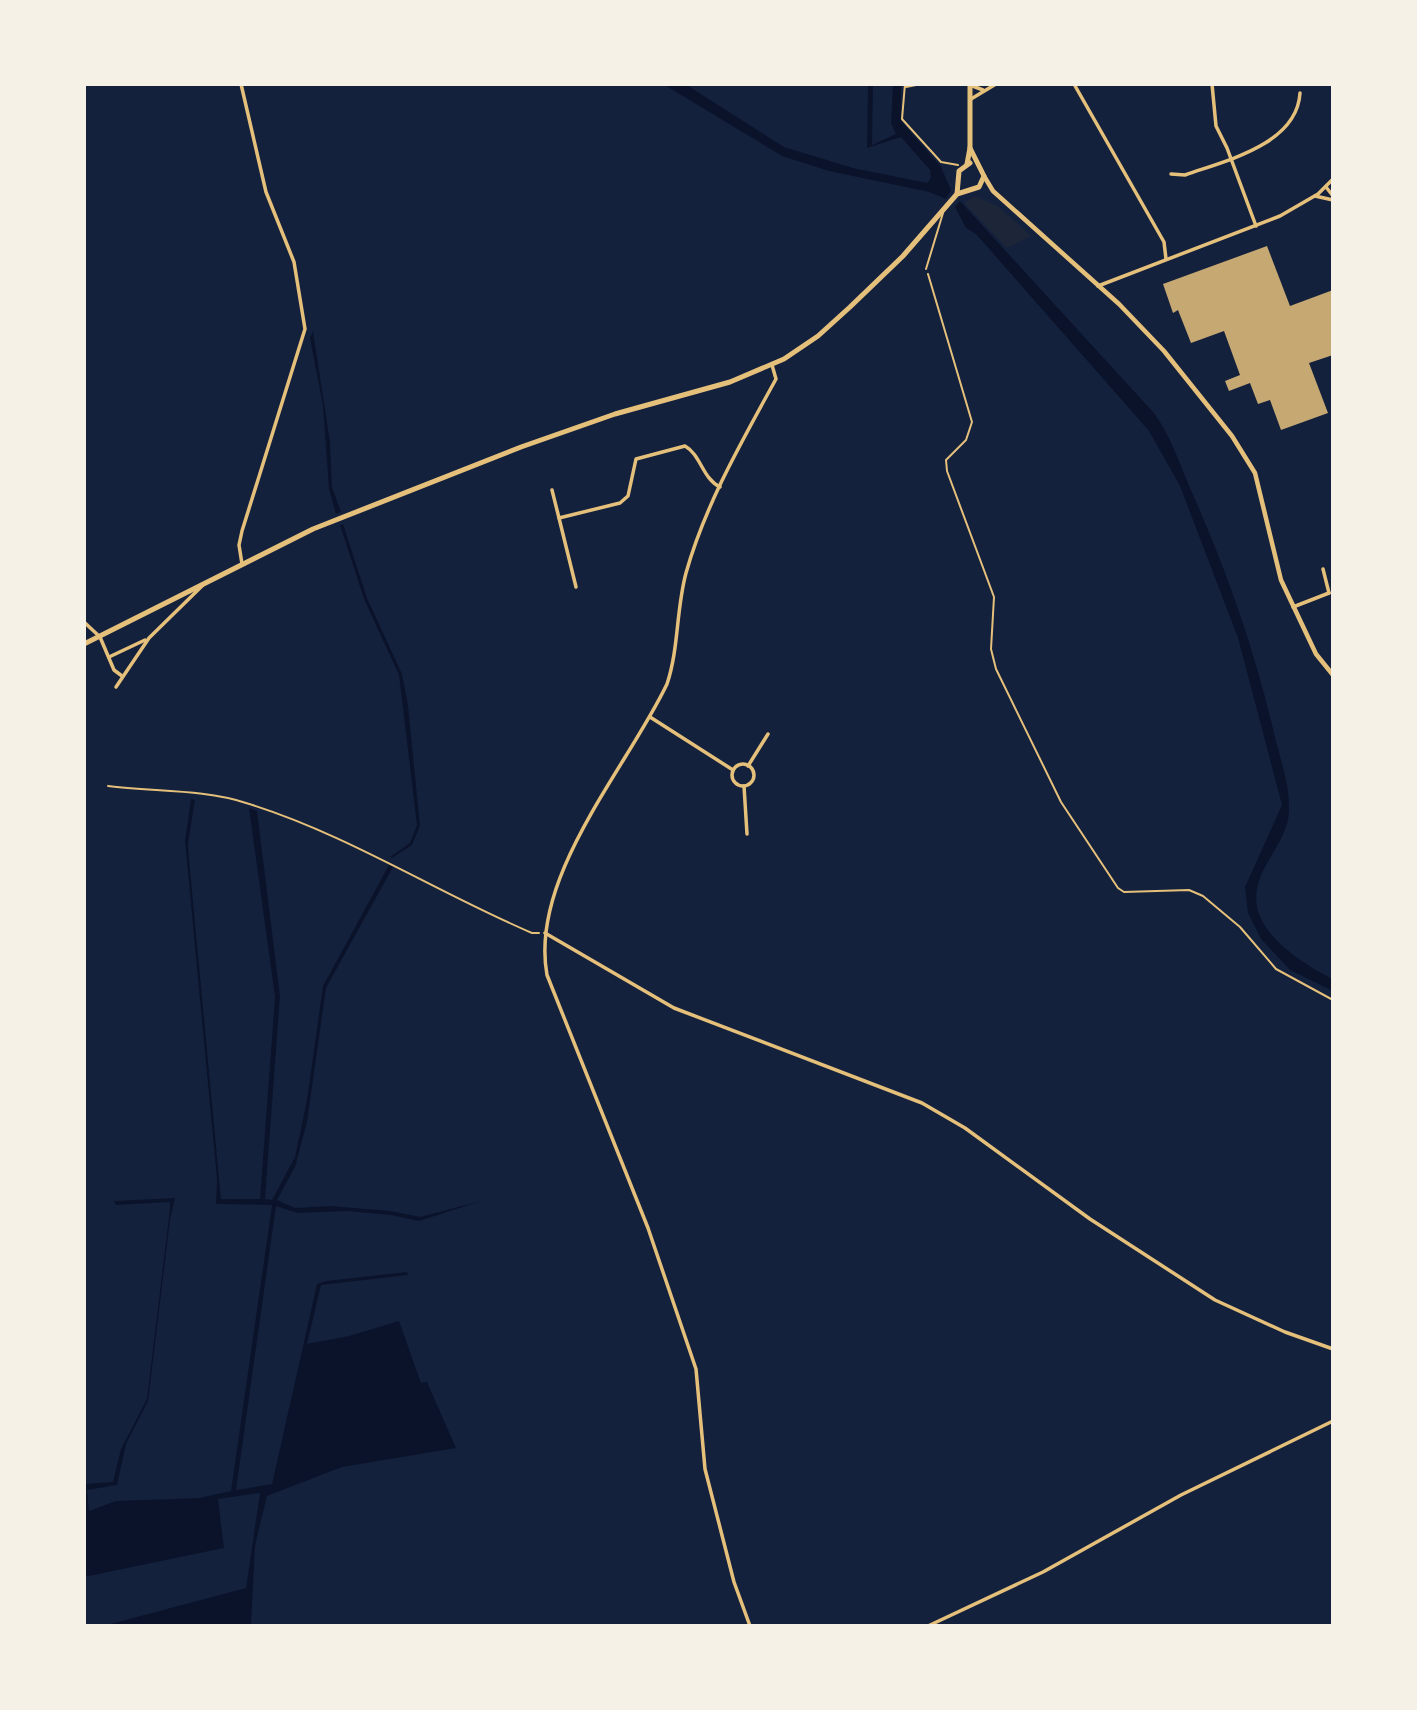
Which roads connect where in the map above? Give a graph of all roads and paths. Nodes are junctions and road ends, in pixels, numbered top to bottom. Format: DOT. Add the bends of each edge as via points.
graph roads {
  1 [pos="241,84"];
  2 [pos="921,84"];
  3 [pos="970,84"];
  4 [pos="996,84"];
  5 [pos="1074,84"];
  6 [pos="1212,84"];
  7 [pos="905,86"];
  8 [pos="983,90"];
  9 [pos="1300,93"];
  10 [pos="970,99"];
  11 [pos="971,148"];
  12 [pos="1231,158"];
  13 [pos="978,165"];
  14 [pos="964,166"];
  15 [pos="1171,174"];
  16 [pos="984,176"];
  17 [pos="1333,179"];
  18 [pos="960,184"];
  19 [pos="979,187"];
  20 [pos="1325,187"];
  21 [pos="967,189"];
  22 [pos="993,191"];
  23 [pos="957,194"];
  24 [pos="1315,196"];
  25 [pos="1333,198"];
  26 [pos="943,211"];
  27 [pos="1256,226"];
  28 [pos="1166,259"];
  29 [pos="926,269"];
  30 [pos="1098,286"];
  31 [pos="772,365"];
  32 [pos="720,487"];
  33 [pos="552,490"];
  34 [pos="559,518"];
  35 [pos="242,564"];
  36 [pos="1323,569"];
  37 [pos="206,582"];
  38 [pos="576,587"];
  39 [pos="1331,594"];
  40 [pos="1293,607"];
  41 [pos="84,622"];
  42 [pos="100,636"];
  43 [pos="149,638"];
  44 [pos="84,644"];
  45 [pos="109,657"];
  46 [pos="122,676"];
  47 [pos="1333,676"];
  48 [pos="116,687"];
  49 [pos="650,717"];
  50 [pos="768,734"];
  51 [pos="748,766"];
  52 [pos="733,770"];
  53 [pos="108,786"];
  54 [pos="744,786"];
  55 [pos="747,834"];
  56 [pos="545,933"];
  57 [pos="1333,1000"];
  58 [pos="1333,1349"];
  59 [pos="1333,1421"];
  60 [pos="750,1626"];
  61 [pos="928,1626"];
  1 -- 35 [label="street" via="266,192 294,262 305,329 242,531"];
  2 -- 7 [label="path"];
  3 -- 8 [label="street"];
  3 -- 10 [label="main road"];
  4 -- 8 [label="street"];
  5 -- 28 [label="street" via="1162,238"];
  6 -- 12 [label="street" via="1216,126"];
  7 -- 14 [label="path" via="902,119 942,162"];
  8 -- 10 [label="street"];
  9 -- 12 [label="street" via="1297,107 1274,136"];
  10 -- 11 [label="main road"];
  11 -- 13 [label="main road"];
  11 -- 14 [label="main road"];
  12 -- 15 [label="street" via="1185,175"];
  12 -- 27 [label="street"];
  13 -- 14 [label="main road"];
  13 -- 16 [label="main road"];
  14 -- 18 [label="main road" via="957,176"];
  16 -- 19 [label="main road"];
  16 -- 22 [label="street"];
  17 -- 20 [label="street"];
  18 -- 21 [label="main road"];
  18 -- 23 [label="main road"];
  19 -- 21 [label="main road"];
  19 -- 22 [label="street"];
  20 -- 24 [label="street"];
  20 -- 25 [label="street"];
  21 -- 23 [label="main road"];
  22 -- 30 [label="street"];
  23 -- 26 [label="main road"];
  24 -- 25 [label="street"];
  24 -- 27 [label="street"];
  26 -- 29 [label="lane"];
  26 -- 31 [label="main road" via="903,256 818,336"];
  27 -- 28 [label="street"];
  28 -- 30 [label="street"];
  29 -- 57 [label="path" via="972,422 966,440 946,460 947,471 994,597 991,649 996,669 1061,802 1118,888 1125,892 1189,890 1203,896 1240,927 1276,969"];
  30 -- 40 [label="street" via="1164,351 1247,457"];
  31 -- 32 [label="street" via="776,379"];
  31 -- 35 [label="main road" via="521,447 313,529"];
  32 -- 34 [label="street" via="708,478 691,450 681,447 636,459 624,501"];
  32 -- 49 [label="street" via="686,574 672,668"];
  33 -- 34 [label="street"];
  34 -- 38 [label="street"];
  35 -- 37 [label="main road"];
  36 -- 39 [label="street"];
  37 -- 42 [label="main road"];
  37 -- 43 [label="street"];
  39 -- 40 [label="street"];
  40 -- 47 [label="street" via="1316,654"];
  41 -- 42 [label="street"];
  42 -- 44 [label="main road"];
  42 -- 45 [label="street"];
  43 -- 45 [label="street"];
  43 -- 46 [label="street"];
  45 -- 46 [label="street"];
  46 -- 48 [label="street"];
  49 -- 52 [label="street"];
  49 -- 56 [label="street" via="584,825"];
  50 -- 51 [label="street"];
  51 -- 52 [label="street" via="738,765"];
  51 -- 54 [label="street" via="753,777"];
  52 -- 54 [label="street" via="733,779"];
  53 -- 56 [label="path" via="244,802 365,850 532,933"];
  54 -- 55 [label="street"];
  56 -- 58 [label="street" via="674,1008 922,1103 1216,1300"];
  56 -- 60 [label="street" via="549,982 648,1228 696,1369 705,1469"];
  59 -- 61 [label="street" via="1181,1495 1043,1572"];
}
